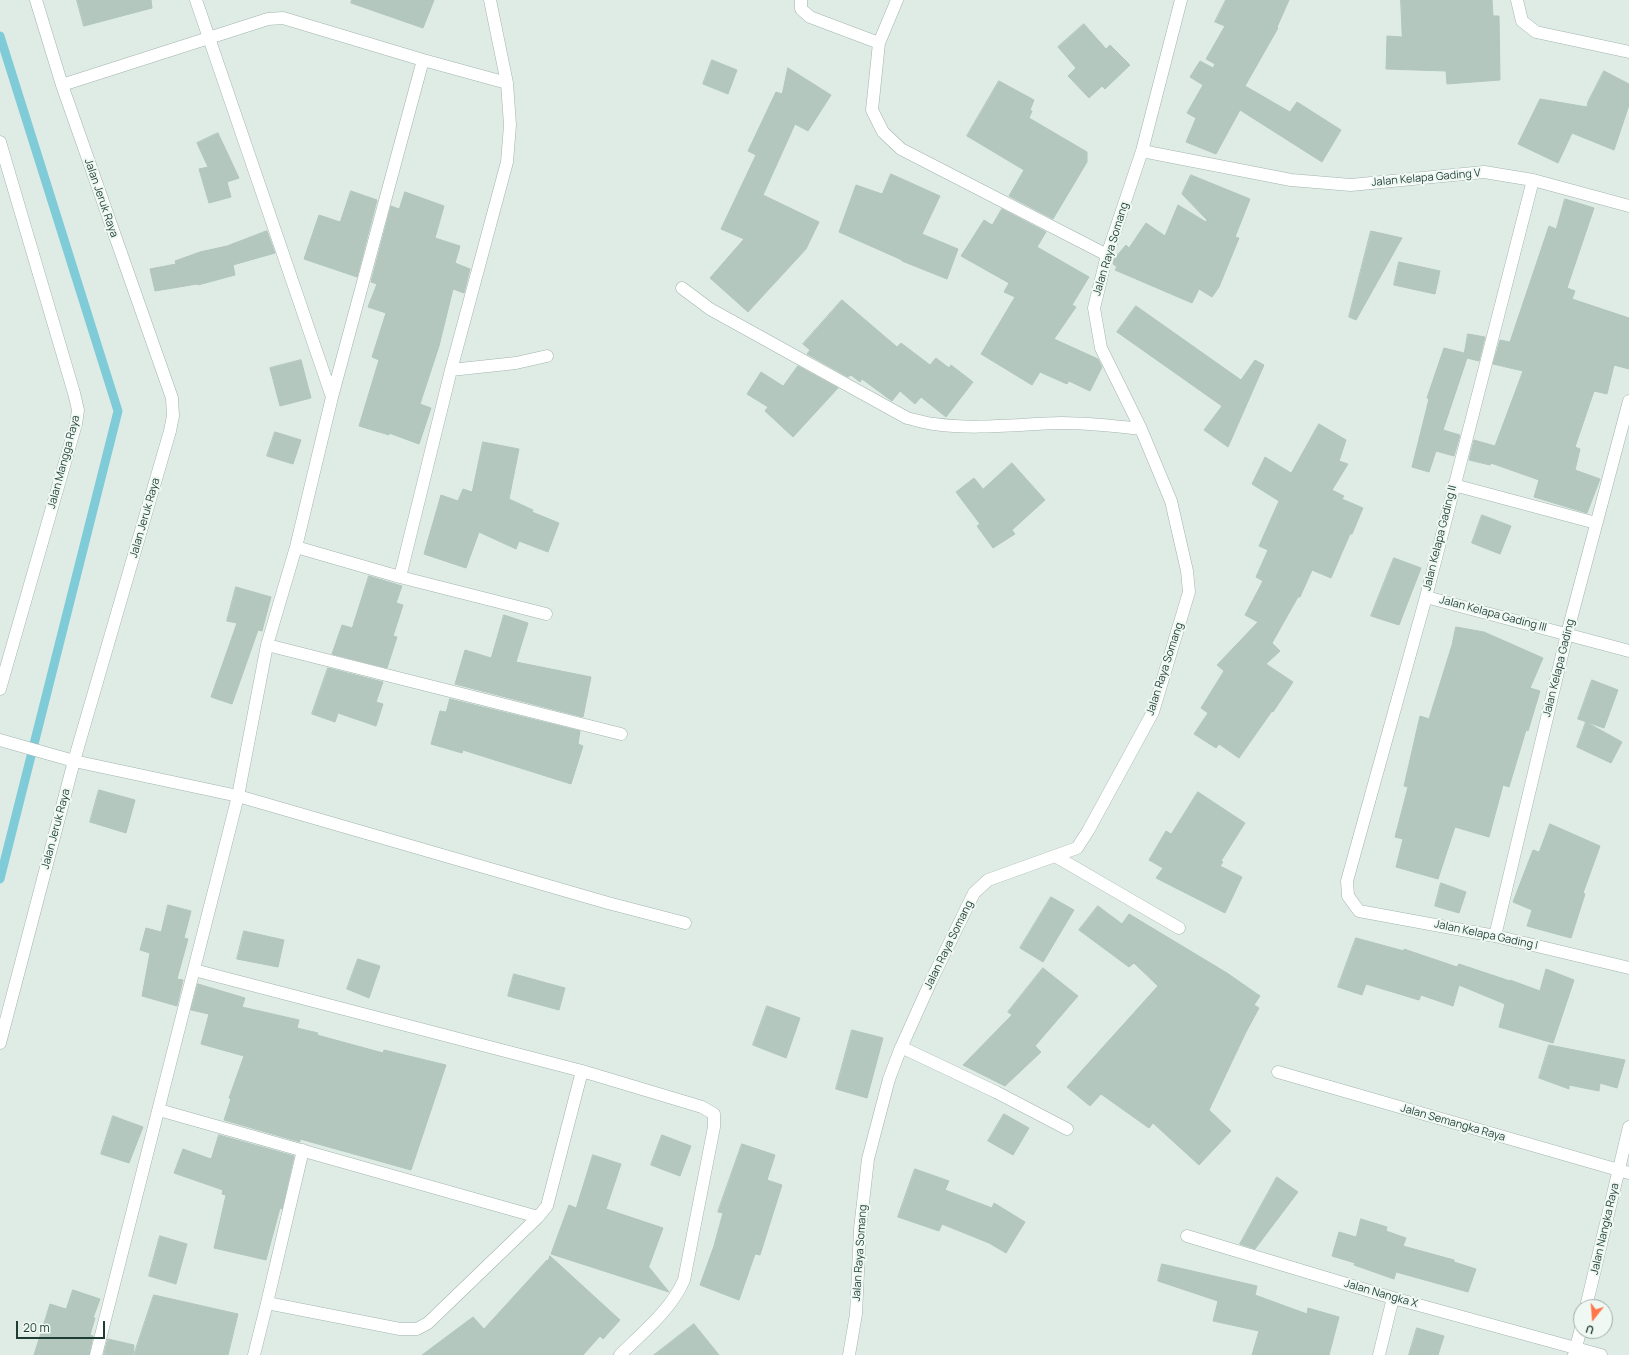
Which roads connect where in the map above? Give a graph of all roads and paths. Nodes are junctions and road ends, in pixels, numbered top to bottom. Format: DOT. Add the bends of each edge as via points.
graph roads {
  1 [pos="36,0"];
  2 [pos="196,0"];
  3 [pos="490,0"];
  4 [pos="801,0"];
  5 [pos="897,0"];
  6 [pos="1181,0"];
  7 [pos="1517,0"];
  8 [pos="208,38"];
  9 [pos="879,43"];
  10 [pos="1629,52"];
  11 [pos="423,60"];
  12 [pos="507,82"];
  13 [pos="62,85"];
  14 [pos="0,142"];
  15 [pos="1142,151"];
  16 [pos="1533,180"];
  17 [pos="1629,206"];
  18 [pos="1107,255"];
  19 [pos="682,288"];
  20 [pos="547,356"];
  21 [pos="451,370"];
  22 [pos="332,397"];
  23 [pos="1629,401"];
  24 [pos="1141,429"];
  25 [pos="1454,485"];
  26 [pos="1596,523"];
  27 [pos="296,547"];
  28 [pos="400,577"];
  29 [pos="1426,597"];
  30 [pos="546,614"];
  31 [pos="1567,634"];
  32 [pos="267,645"];
  33 [pos="1629,651"];
  34 [pos="0,690"];
  35 [pos="621,734"];
  36 [pos="3,741"];
  37 [pos="74,761"];
  38 [pos="238,796"];
  39 [pos="1055,856"];
  40 [pos="1348,896"];
  41 [pos="685,923"];
  42 [pos="1179,928"];
  43 [pos="1495,936"];
  44 [pos="1629,968"];
  45 [pos="194,970"];
  46 [pos="0,1043"];
  47 [pos="901,1047"];
  48 [pos="582,1071"];
  49 [pos="1278,1072"];
  50 [pos="159,1110"];
  51 [pos="1629,1127"];
  52 [pos="1067,1129"];
  53 [pos="303,1150"];
  54 [pos="1624,1172"];
  55 [pos="538,1217"];
  56 [pos="1187,1236"];
  57 [pos="1393,1298"];
  58 [pos="1588,1299"];
  59 [pos="267,1303"];
  60 [pos="1578,1339"];
  61 [pos="1575,1352"];
  62 [pos="96,1355"];
  63 [pos="254,1355"];
  64 [pos="620,1355"];
  65 [pos="849,1355"];
  66 [pos="1379,1355"];
  67 [pos="1601,1355"];
  1 -- 13 [label="street, Jalan Jeruk Raya"];
  2 -- 8 [label="street"];
  3 -- 12 [label="street"];
  4 -- 9 [label="street" via="802,9 810,17"];
  5 -- 9 [label="street"];
  6 -- 15 [label="street, Jalan Raya Somang"];
  7 -- 10 [label="street" via="1522,21 1536,32"];
  8 -- 11 [label="street" via="268,19 282,18"];
  8 -- 13 [label="street"];
  8 -- 22 [label="street"];
  9 -- 18 [label="street" via="872,110 883,132 901,149"];
  11 -- 12 [label="street"];
  11 -- 22 [label="street"];
  12 -- 21 [label="street" via="510,125 507,162"];
  13 -- 37 [label="street, Jalan Jeruk Raya" via="172,398 174,416"];
  14 -- 34 [label="street, Jalan Mangga Raya" via="78,410"];
  15 -- 16 [label="street, Jalan Kelapa Gading V" via="1291,180 1351,185 1484,172"];
  15 -- 18 [label="street, Jalan Raya Somang"];
  16 -- 17 [label="street, Jalan Kelapa Gading V"];
  16 -- 25 [label="street, Jalan Kelapa Gading II"];
  18 -- 24 [label="street, Jalan Raya Somang" via="1094,308 1101,348"];
  19 -- 24 [label="street" via="710,309 907,418 959,426 1061,423"];
  20 -- 21 [label="street" via="516,363"];
  21 -- 28 [label="street"];
  22 -- 27 [label="street"];
  23 -- 26 [label="street, Jalan Kelapa Gading"];
  24 -- 39 [label="street, Jalan Raya Somang" via="1171,501 1187,571 1189,592 1153,712 1077,848"];
  25 -- 26 [label="street"];
  25 -- 29 [label="street, Jalan Kelapa Gading II"];
  26 -- 31 [label="street, Jalan Kelapa Gading"];
  27 -- 28 [label="street"];
  27 -- 32 [label="street"];
  28 -- 30 [label="street"];
  29 -- 31 [label="street, Jalan Kelapa Gading III"];
  29 -- 40 [label="street, Jalan Kelapa Gading II" via="1347,882"];
  31 -- 33 [label="street, Jalan Kelapa Gading III"];
  31 -- 43 [label="street, Jalan Kelapa Gading"];
  32 -- 35 [label="street"];
  32 -- 38 [label="street"];
  36 -- 37 [label="street"];
  37 -- 38 [label="street"];
  37 -- 46 [label="street, Jalan Jeruk Raya"];
  38 -- 41 [label="street"];
  38 -- 45 [label="street"];
  39 -- 42 [label="street"];
  39 -- 47 [label="street, Jalan Raya Somang" via="988,880 974,893"];
  40 -- 43 [label="street, Jalan Kelapa Gading I" via="1359,910"];
  43 -- 44 [label="street, Jalan Kelapa Gading I"];
  45 -- 48 [label="street"];
  45 -- 50 [label="street"];
  47 -- 52 [label="street"];
  47 -- 65 [label="street, Jalan Raya Somang" via="889,1079 868,1159 860,1229 856,1314"];
  48 -- 55 [label="street" via="547,1206"];
  48 -- 64 [label="street" via="702,1107 714,1114 714,1127 684,1280 678,1294 666,1309"];
  49 -- 54 [label="street, Jalan Semangka Raya"];
  50 -- 53 [label="street"];
  50 -- 62 [label="street"];
  51 -- 54 [label="street, Jalan Nangka Raya"];
  53 -- 55 [label="street"];
  53 -- 59 [label="street"];
  54 -- 58 [label="street, Jalan Nangka Raya"];
  55 -- 59 [label="street" via="428,1323 417,1329 400,1330"];
  56 -- 57 [label="street, Jalan Nangka X"];
  57 -- 61 [label="street, Jalan Nangka X"];
  57 -- 66 [label="street"];
  59 -- 63 [label="street"];
  60 -- 61 [label="street"];
  61 -- 67 [label="street, Jalan Nangka X"];
}
